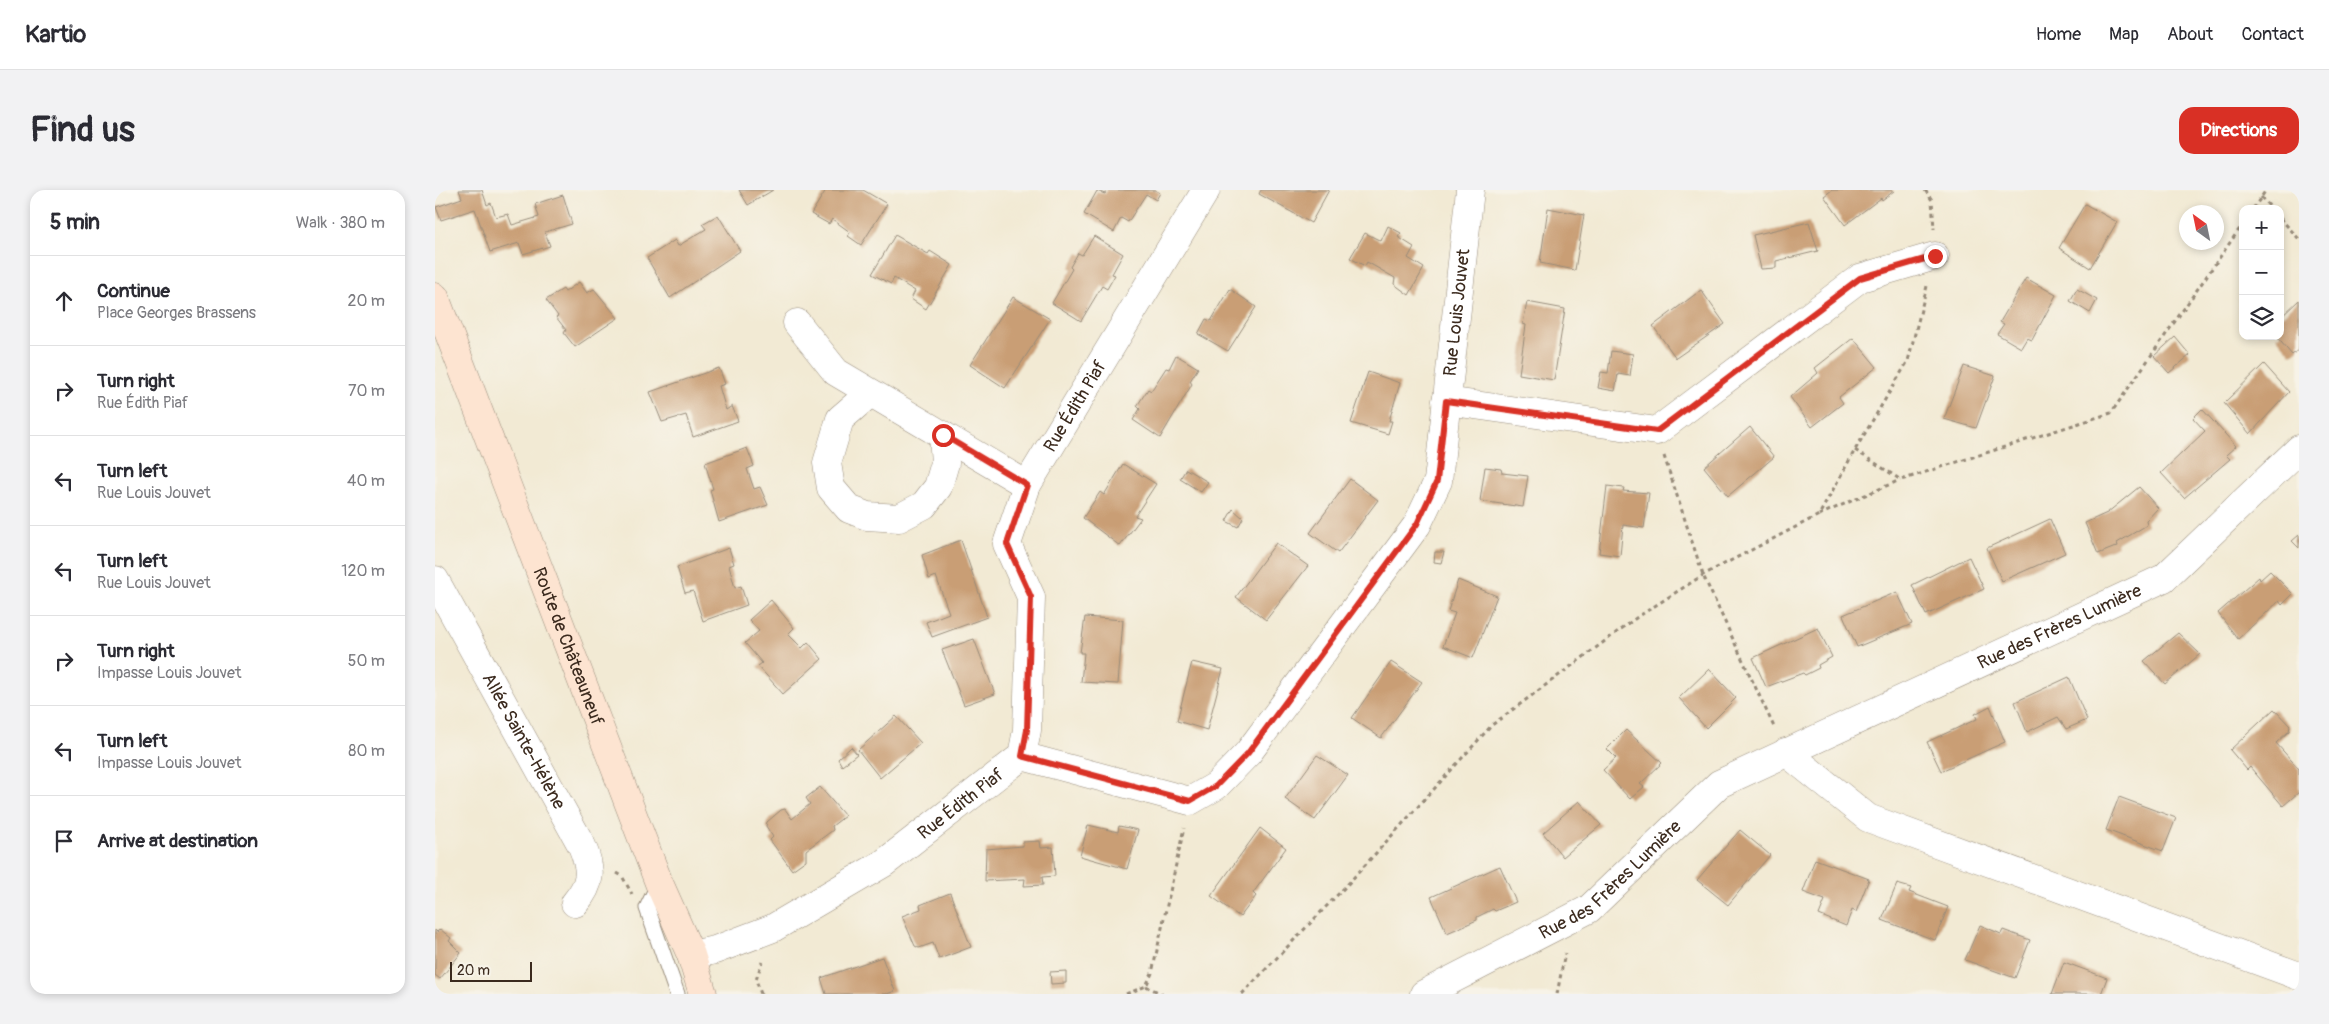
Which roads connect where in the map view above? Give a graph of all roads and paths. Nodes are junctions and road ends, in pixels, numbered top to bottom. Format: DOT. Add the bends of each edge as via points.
graph roads {
  1 [pos="1206,190"];
  2 [pos="1470,190"];
  3 [pos="1925,190"];
  4 [pos="2266,190"];
  5 [pos="2261,197"];
  6 [pos="2256,205"];
  7 [pos="2268,205"];
  8 [pos="2284,222"];
  9 [pos="2239,230"];
  10 [pos="2299,239"];
  11 [pos="1935,256"];
  12 [pos="435,296"];
  13 [pos="797,323"];
  14 [pos="870,393"];
  15 [pos="1446,401"];
  16 [pos="1657,431"];
  17 [pos="943,435"];
  18 [pos="2299,449"];
  19 [pos="1855,450"];
  20 [pos="1901,480"];
  21 [pos="1027,485"];
  22 [pos="1819,515"];
  23 [pos="1703,576"];
  24 [pos="435,580"];
  25 [pos="1786,752"];
  26 [pos="1022,756"];
  27 [pos="1190,801"];
  28 [pos="588,859"];
  29 [pos="659,883"];
  30 [pos="575,903"];
  31 [pos="647,908"];
  32 [pos="1573,917"];
  33 [pos="691,955"];
  34 [pos="2299,976"];
  35 [pos="1146,986"];
  36 [pos="677,994"];
  37 [pos="703,994"];
  38 [pos="1125,994"];
  39 [pos="1163,994"];
  40 [pos="1242,994"];
  41 [pos="1424,994"];
  42 [pos="1557,994"];
  1 -- 21 [label="street, Rue Édith Piaf"];
  2 -- 15 [label="street, Rue Louis Jouvet"];
  3 -- 11 [label="path" via="1932,200"];
  4 -- 5 [label="path"];
  5 -- 6 [label="path"];
  5 -- 7 [label="path"];
  8 -- 10 [label="path"];
  9 -- 20 [label="path" via="2111,413"];
  11 -- 16 [label="street" via="1860,278"];
  11 -- 19 [label="path" via="1908,361"];
  12 -- 29 [label="main road, Route de Châteauneuf"];
  13 -- 14 [label="street" via="836,372"];
  14 -- 17 [label="street"];
  14 -- 17 [label="street" via="840,419 827,463 831,488 849,508 867,516 899,518 923,505 938,487 945,463"];
  15 -- 16 [label="street"];
  15 -- 27 [label="street, Rue Louis Jouvet" via="1437,481 1417,524 1248,753 1216,786"];
  16 -- 23 [label="path"];
  17 -- 21 [label="street"];
  18 -- 25 [label="street, Rue des Frères Lumière" via="2164,578"];
  19 -- 20 [label="path"];
  19 -- 22 [label="path"];
  20 -- 22 [label="path"];
  21 -- 26 [label="street, Rue Édith Piaf" via="1007,544 1031,597 1027,730"];
  22 -- 23 [label="path"];
  23 -- 25 [label="path"];
  23 -- 40 [label="path" via="1636,618 1492,724 1347,886"];
  24 -- 28 [label="street, Allée Sainte-Hélène"];
  25 -- 32 [label="street, Rue des Frères Lumière" via="1719,784 1589,909"];
  25 -- 34 [label="street" via="1868,818"];
  26 -- 27 [label="street"];
  26 -- 33 [label="street, Rue Édith Piaf" via="875,868 773,928 715,950"];
  27 -- 35 [label="path" via="1152,973"];
  28 -- 30 [label="street, Allée Sainte-Hélène" via="588,884"];
  28 -- 31 [label="path" via="598,856 621,876 628,890"];
  29 -- 31 [label="lane"];
  29 -- 33 [label="main road, Route de Châteauneuf"];
  31 -- 36 [label="lane"];
  32 -- 41 [label="street, Rue des Frères Lumière"];
  32 -- 42 [label="path"];
  33 -- 37 [label="main road, Route de Châteauneuf"];
  35 -- 38 [label="path"];
  35 -- 39 [label="path"];
}
